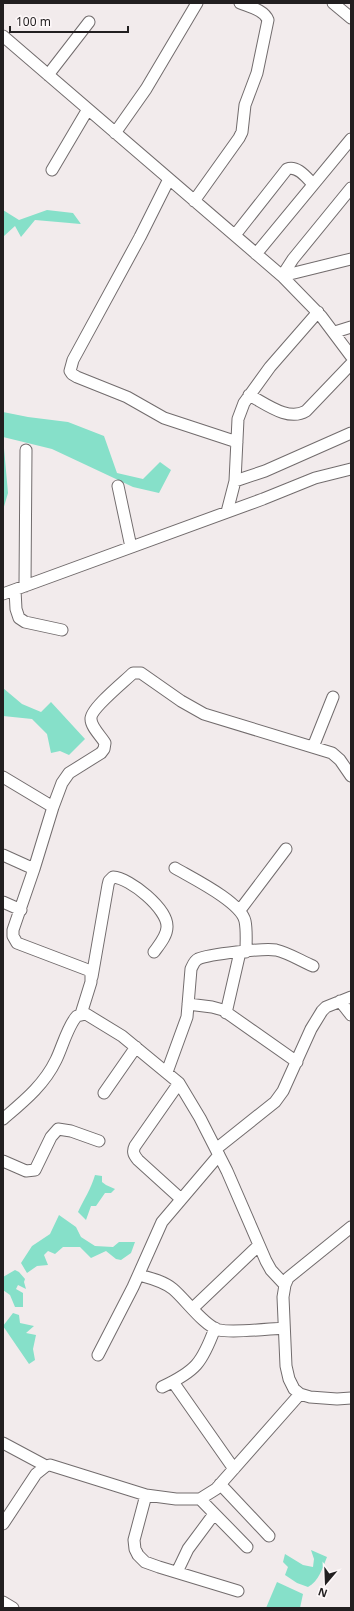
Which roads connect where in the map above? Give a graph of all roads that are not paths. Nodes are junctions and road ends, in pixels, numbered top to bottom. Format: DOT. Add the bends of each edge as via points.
graph roads {
  1 [pos="197,3"];
  2 [pos="240,3"];
  3 [pos="333,3"];
  4 [pos="351,18"];
  5 [pos="90,22"];
  6 [pos="3,36"];
  7 [pos="48,75"];
  8 [pos="88,109"];
  9 [pos="115,133"];
  10 [pos="351,139"];
  11 [pos="52,170"];
  12 [pos="169,179"];
  13 [pos="313,184"];
  14 [pos="351,188"];
  15 [pos="194,200"];
  16 [pos="235,236"];
  17 [pos="256,254"];
  18 [pos="351,258"];
  19 [pos="282,276"];
  20 [pos="318,312"];
  21 [pos="351,327"];
  22 [pos="335,332"];
  23 [pos="351,356"];
  24 [pos="351,364"];
  25 [pos="249,395"];
  26 [pos="351,433"];
  27 [pos="237,442"];
  28 [pos="26,450"];
  29 [pos="351,469"];
  30 [pos="234,481"];
  31 [pos="118,486"];
  32 [pos="227,512"];
  33 [pos="131,547"];
  34 [pos="20,588"];
  35 [pos="3,594"];
  36 [pos="62,630"];
  37 [pos="333,697"];
  38 [pos="313,747"];
  39 [pos="351,757"];
  40 [pos="340,760"];
  41 [pos="351,776"];
  42 [pos="3,777"];
  43 [pos="53,806"];
  44 [pos="286,849"];
  45 [pos="3,855"];
  46 [pos="175,868"];
  47 [pos="34,869"];
  48 [pos="3,902"];
  49 [pos="21,910"];
  50 [pos="240,910"];
  51 [pos="3,940"];
  52 [pos="14,940"];
  53 [pos="154,952"];
  54 [pos="243,952"];
  55 [pos="313,966"];
  56 [pos="92,977"];
  57 [pos="351,997"];
  58 [pos="340,1001"];
  59 [pos="188,1004"];
  60 [pos="226,1013"];
  61 [pos="81,1014"];
  62 [pos="351,1015"];
  63 [pos="136,1047"];
  64 [pos="297,1062"];
  65 [pos="167,1072"];
  66 [pos="179,1083"];
  67 [pos="104,1093"];
  68 [pos="3,1119"];
  69 [pos="99,1142"];
  70 [pos="218,1152"];
  71 [pos="3,1161"];
  72 [pos="181,1199"];
  73 [pos="351,1227"];
  74 [pos="258,1246"];
  75 [pos="139,1275"];
  76 [pos="285,1285"];
  77 [pos="193,1308"];
  78 [pos="216,1328"];
  79 [pos="284,1328"];
  80 [pos="98,1355"];
  81 [pos="173,1382"];
  82 [pos="162,1387"];
  83 [pos="300,1394"];
  84 [pos="351,1398"];
  85 [pos="3,1443"];
  86 [pos="46,1466"];
  87 [pos="234,1469"];
  88 [pos="220,1484"];
  89 [pos="146,1495"];
  90 [pos="200,1499"];
  91 [pos="214,1514"];
  92 [pos="3,1524"];
  93 [pos="269,1536"];
  94 [pos="247,1547"];
  95 [pos="177,1572"];
  96 [pos="238,1592"];
  97 [pos="3,1602"];
  98 [pos="13,1608"];
  1 -- 9 [label="street" via="146,89"];
  2 -- 15 [label="street" via="262,12 268,20 257,73 244,110 242,132"];
  3 -- 4 [label="street"];
  5 -- 7 [label="street"];
  6 -- 7 [label="street"];
  7 -- 8 [label="street"];
  8 -- 9 [label="street"];
  8 -- 11 [label="street"];
  9 -- 12 [label="street"];
  10 -- 13 [label="street"];
  12 -- 15 [label="street"];
  12 -- 27 [label="street" via="73,360 70,371 77,377 127,396 164,418"];
  13 -- 16 [label="street" via="296,168 286,169"];
  13 -- 17 [label="street"];
  14 -- 19 [label="street" via="297,253"];
  15 -- 16 [label="street"];
  16 -- 17 [label="street"];
  17 -- 19 [label="street"];
  18 -- 19 [label="street"];
  19 -- 20 [label="street"];
  20 -- 22 [label="street"];
  20 -- 25 [label="street"];
  21 -- 22 [label="street"];
  22 -- 23 [label="street"];
  24 -- 25 [label="street" via="306,411 300,414 288,414"];
  25 -- 27 [label="street" via="238,419"];
  26 -- 30 [label="street" via="265,471"];
  27 -- 30 [label="street"];
  28 -- 34 [label="street"];
  29 -- 32 [label="street" via="315,478"];
  30 -- 32 [label="street"];
  31 -- 33 [label="street"];
  32 -- 33 [label="street"];
  33 -- 34 [label="street"];
  34 -- 35 [label="street"];
  34 -- 36 [label="street" via="16,609 19,618"];
  37 -- 38 [label="street"];
  38 -- 40 [label="street"];
  38 -- 43 [label="street" via="204,714 138,672 133,673 92,714 92,723 105,743 102,751 66,776"];
  39 -- 40 [label="street"];
  40 -- 41 [label="street"];
  42 -- 43 [label="street"];
  43 -- 47 [label="street"];
  44 -- 50 [label="street"];
  45 -- 47 [label="street"];
  46 -- 50 [label="street" via="229,900"];
  47 -- 49 [label="street"];
  48 -- 49 [label="street"];
  49 -- 52 [label="street" via="13,930"];
  50 -- 54 [label="street" via="245,921"];
  51 -- 52 [label="street"];
  52 -- 56 [label="street" via="88,970"];
  53 -- 56 [label="street" via="167,932 164,914 140,891 118,877 113,877 108,885"];
  54 -- 55 [label="street" via="275,950"];
  54 -- 59 [label="street" via="214,955 194,963 191,969"];
  54 -- 60 [label="street"];
  56 -- 61 [label="street"];
  57 -- 58 [label="street"];
  58 -- 62 [label="street"];
  58 -- 64 [label="street" via="322,1011"];
  59 -- 60 [label="street" via="212,1006"];
  59 -- 65 [label="street" via="187,1017"];
  60 -- 64 [label="street"];
  61 -- 63 [label="street" via="86,1014 106,1026"];
  61 -- 68 [label="street" via="75,1018 57,1059 41,1085"];
  63 -- 65 [label="street"];
  63 -- 67 [label="street"];
  64 -- 70 [label="street" via="275,1102"];
  65 -- 66 [label="street"];
  66 -- 70 [label="street"];
  66 -- 72 [label="street" via="133,1151 138,1160"];
  69 -- 71 [label="street" via="71,1130 58,1129 51,1137 35,1170 26,1171"];
  70 -- 72 [label="street"];
  70 -- 74 [label="street"];
  72 -- 75 [label="street" via="159,1228"];
  73 -- 76 [label="street" via="295,1270"];
  74 -- 76 [label="street" via="271,1270"];
  74 -- 77 [label="street"];
  75 -- 77 [label="street" via="172,1288"];
  75 -- 80 [label="street"];
  76 -- 79 [label="street"];
  77 -- 78 [label="street" via="206,1322"];
  78 -- 79 [label="street"];
  78 -- 81 [label="street" via="205,1354 196,1367 183,1378"];
  79 -- 83 [label="street" via="289,1379"];
  81 -- 82 [label="street"];
  81 -- 87 [label="street"];
  83 -- 84 [label="street" via="310,1397"];
  83 -- 87 [label="street"];
  85 -- 86 [label="street"];
  86 -- 89 [label="street" via="57,1466"];
  86 -- 92 [label="street" via="36,1474"];
  87 -- 88 [label="street"];
  88 -- 90 [label="street"];
  88 -- 93 [label="street"];
  89 -- 90 [label="street" via="181,1500"];
  89 -- 95 [label="street" via="134,1540 135,1548 145,1562"];
  90 -- 91 [label="street"];
  91 -- 94 [label="street"];
  91 -- 95 [label="street" via="188,1550"];
  95 -- 96 [label="street"];
  97 -- 98 [label="street"];
}
